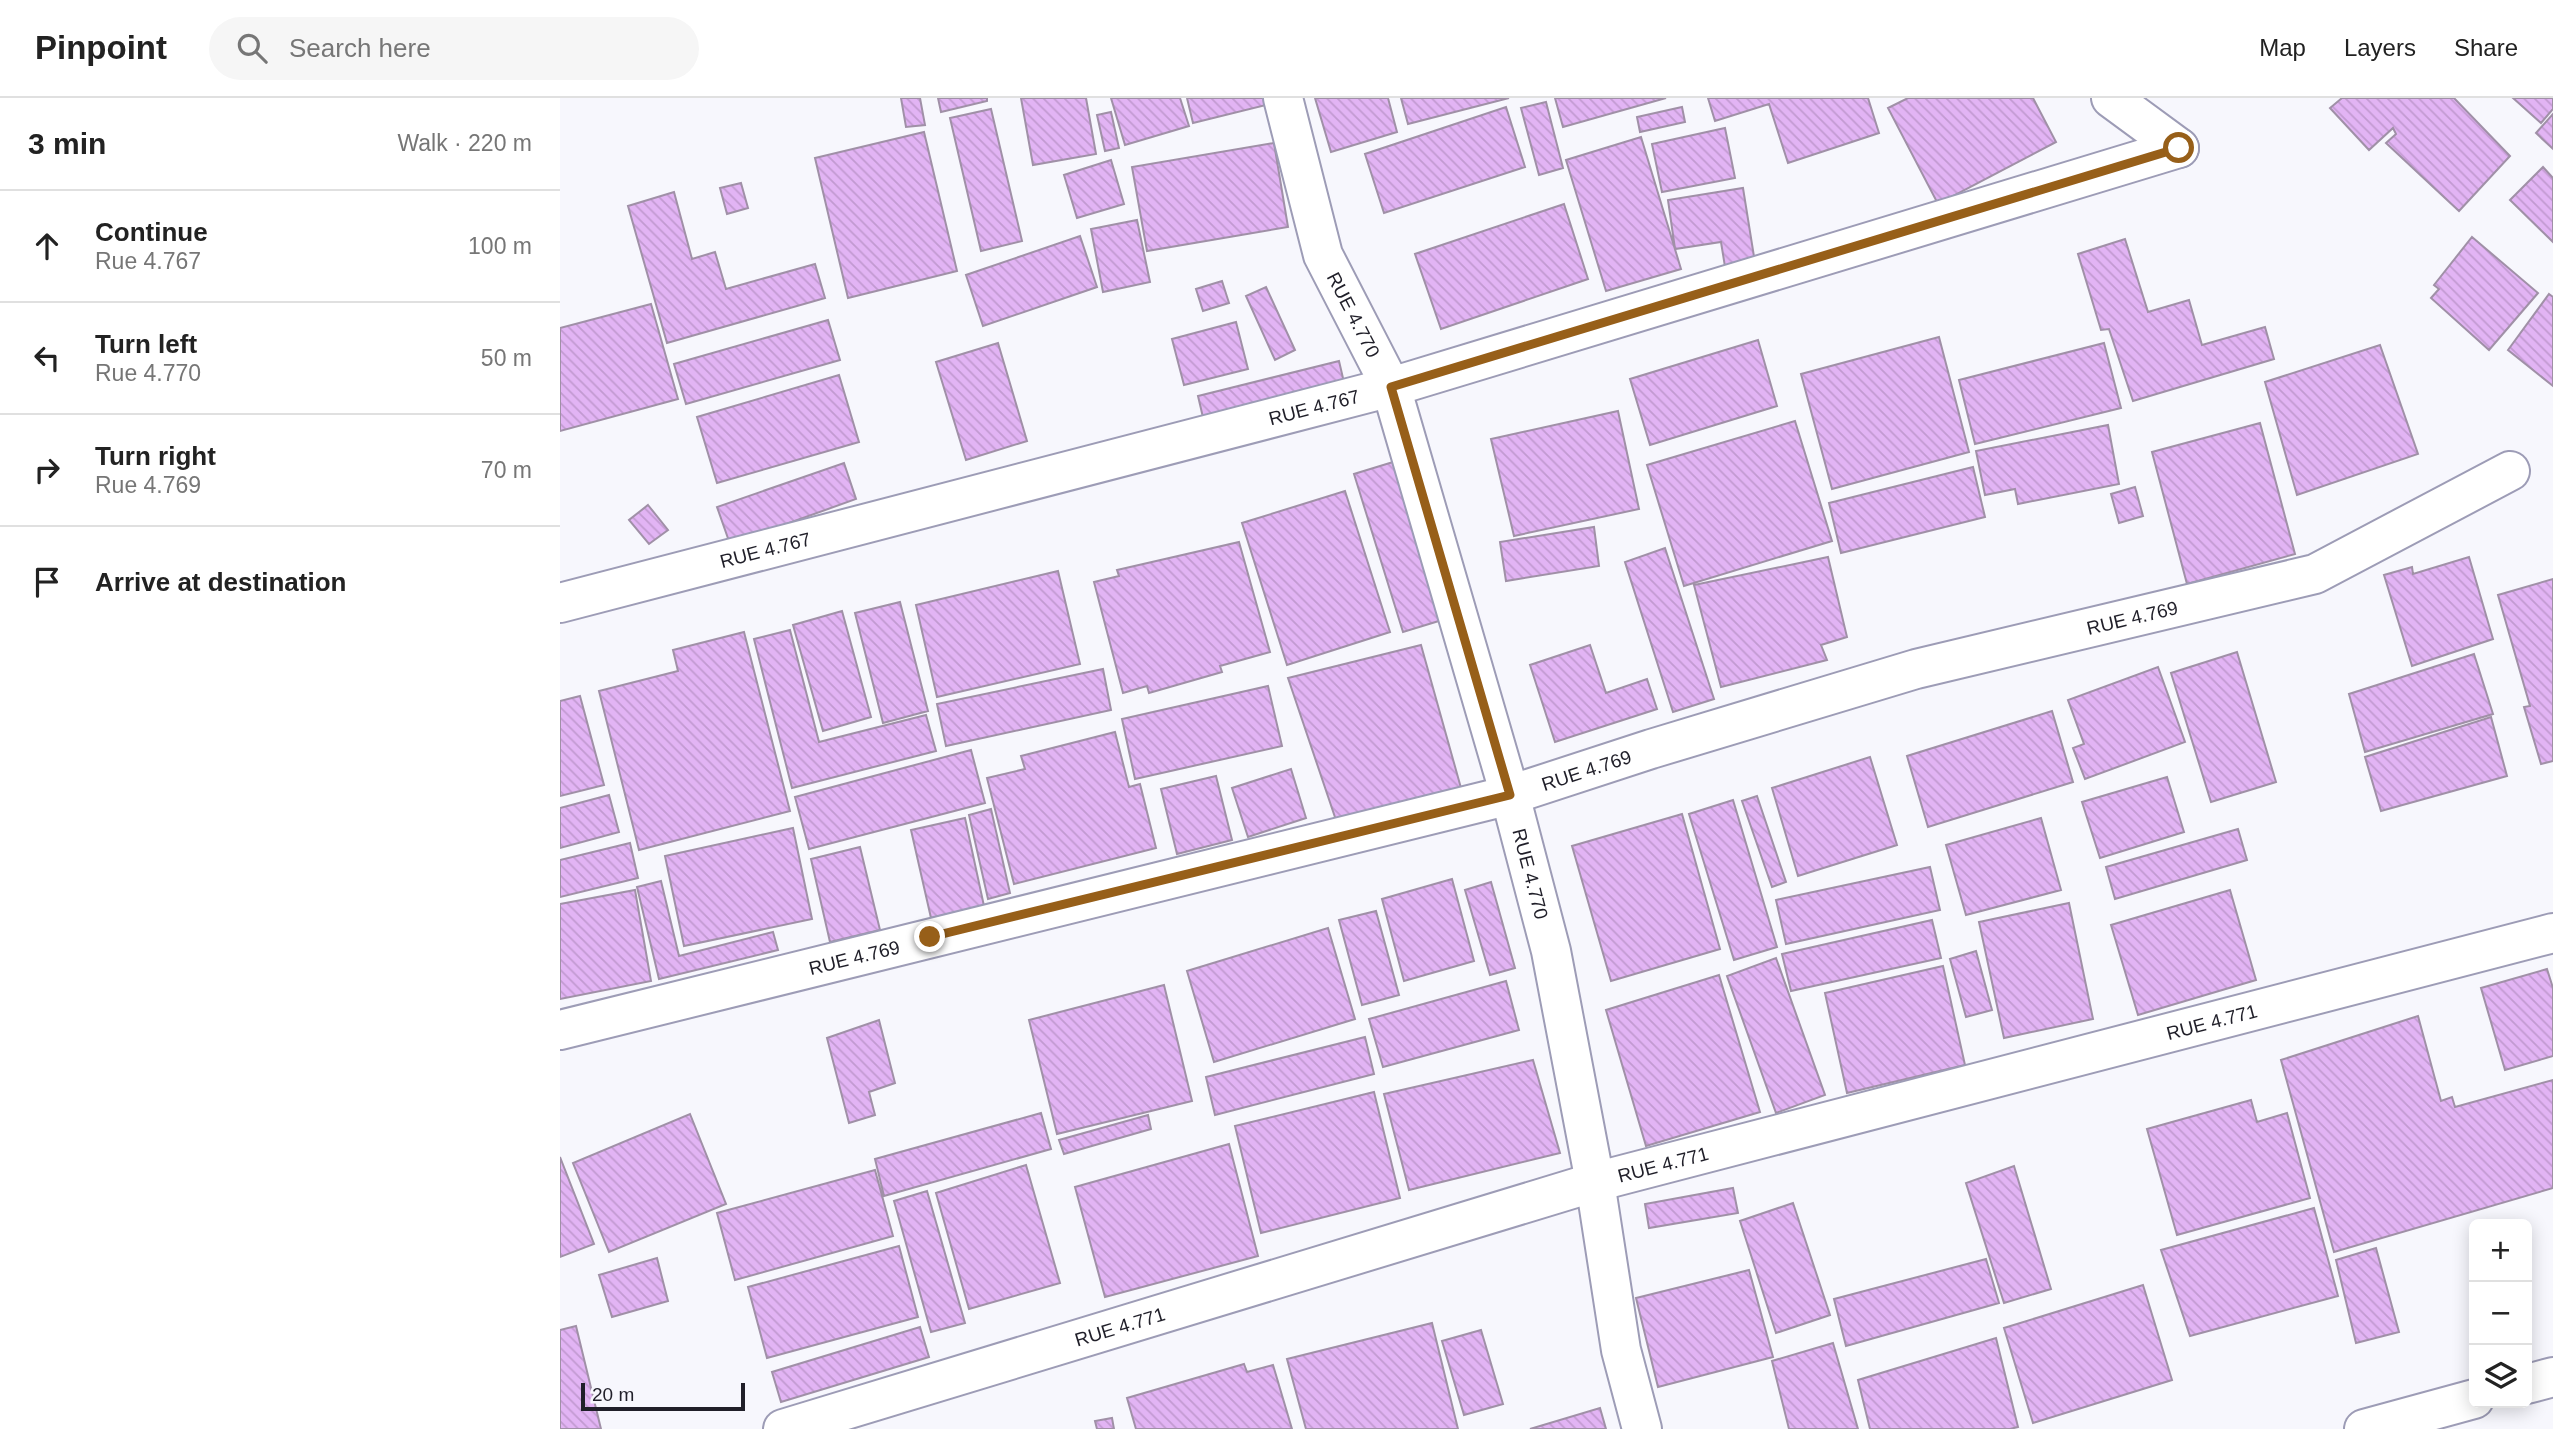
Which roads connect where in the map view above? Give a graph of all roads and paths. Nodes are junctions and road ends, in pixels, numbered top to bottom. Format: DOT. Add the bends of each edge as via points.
graph roads {
  1 [pos="1283,98"];
  2 [pos="2111,98"];
  3 [pos="1391,387"];
  4 [pos="2510,471"];
  5 [pos="560,603"];
  6 [pos="1510,795"];
  7 [pos="2553,933"];
  8 [pos="560,1030"];
  9 [pos="1595,1182"];
  10 [pos="2553,1377"];
  11 [pos="2532,1383"];
  12 [pos="2469,1400"];
  13 [pos="783,1429"];
  14 [pos="1642,1429"];
  15 [pos="2364,1429"];
  1 -- 3 [label="street, RUE 4.770" via="1323,255"];
  2 -- 3 [label="street, RUE 4.767" via="2179,148"];
  3 -- 5 [label="street, RUE 4.767"];
  3 -- 6 [label="street, RUE 4.770"];
  4 -- 6 [label="street, RUE 4.769" via="2315,574 1916,669"];
  6 -- 8 [label="street, RUE 4.769"];
  6 -- 9 [label="street, RUE 4.770" via="1551,951"];
  7 -- 9 [label="street, RUE 4.771"];
  9 -- 13 [label="street, RUE 4.771"];
  9 -- 14 [label="street, RUE 4.770" via="1621,1350"];
  10 -- 11 [label="street"];
  12 -- 15 [label="street"];
}
